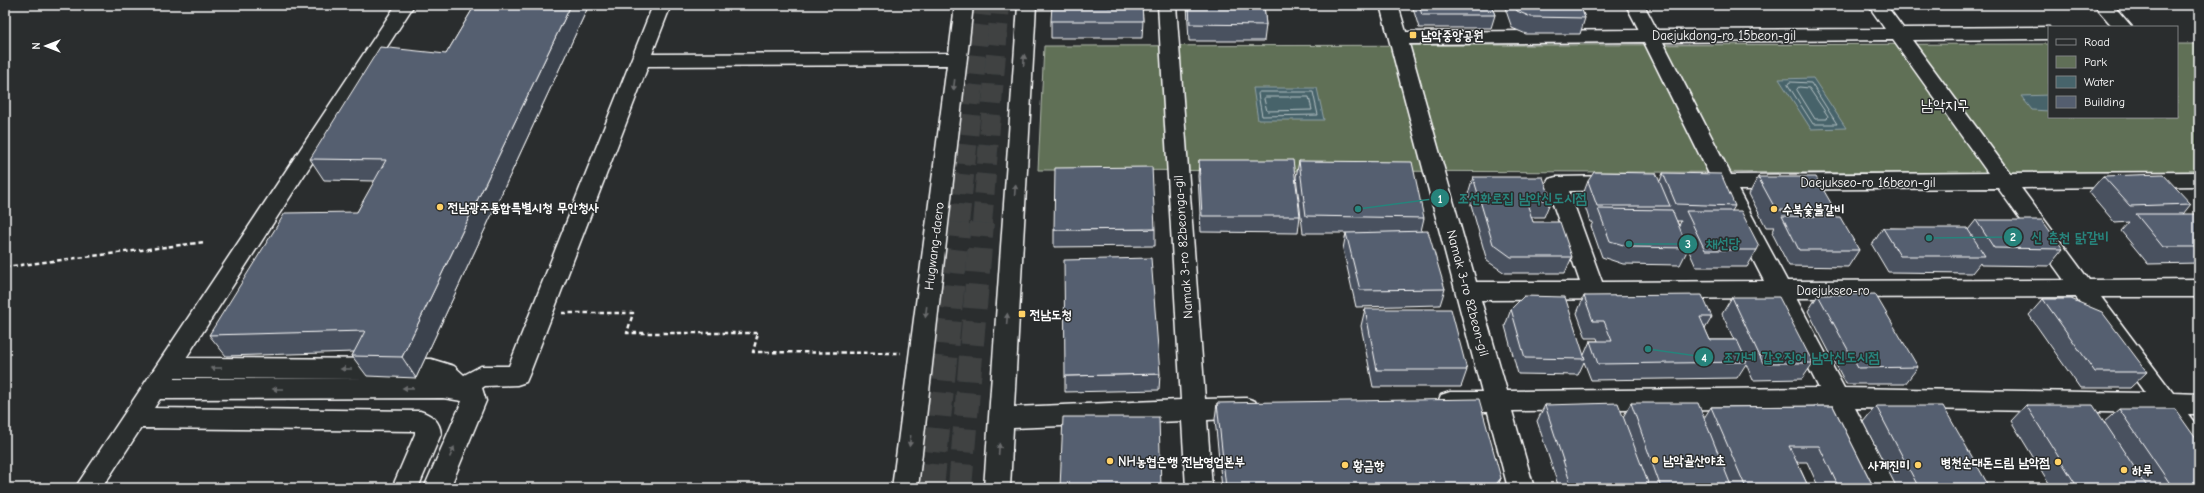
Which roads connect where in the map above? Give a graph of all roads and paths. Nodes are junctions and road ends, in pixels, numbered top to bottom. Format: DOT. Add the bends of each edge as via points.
graph roads {
  1 [pos="405,5"];
  2 [pos="662,5"];
  3 [pos="964,5"];
  4 [pos="1027,5"];
  5 [pos="1167,5"];
  6 [pos="1389,5"];
  7 [pos="1635,5"];
  8 [pos="1877,5"];
  9 [pos="2103,5"];
  10 [pos="2123,26"];
  11 [pos="2048,33"];
  12 [pos="1898,34"];
  13 [pos="1651,36"];
  14 [pos="1398,38"];
  15 [pos="957,59"];
  16 [pos="640,60"];
  17 [pos="2199,179"];
  18 [pos="2004,181"];
  19 [pos="1640,183"];
  20 [pos="1678,183"];
  21 [pos="1724,183"];
  22 [pos="205,242"];
  23 [pos="5,267"];
  24 [pos="2082,288"];
  25 [pos="2199,288"];
  26 [pos="1594,290"];
  27 [pos="1780,290"];
  28 [pos="1468,291"];
  29 [pos="541,313"];
  30 [pos="921,353"];
  31 [pos="167,368"];
  32 [pos="153,389"];
  33 [pos="461,389"];
  34 [pos="1837,398"];
  35 [pos="1497,400"];
  36 [pos="1425,402"];
  37 [pos="2166,404"];
  38 [pos="2199,404"];
  39 [pos="1266,408"];
  40 [pos="1194,410"];
  41 [pos="134,418"];
  42 [pos="1001,418"];
  43 [pos="2199,449"];
  44 [pos="88,488"];
  45 [pos="405,488"];
  46 [pos="437,488"];
  47 [pos="905,488"];
  48 [pos="996,488"];
  49 [pos="1199,488"];
  50 [pos="1521,488"];
  51 [pos="1884,488"];
  1 -- 31 [label="street"];
  2 -- 16 [label="street"];
  3 -- 15 [label="street, Hugwang-daero"];
  42 -- 4 [label="street, one-way"];
  5 -- 40 [label="street, Namak 3-ro 82beonga-gil"];
  6 -- 14 [label="street, Namak 3-ro 82beon-gil"];
  7 -- 13 [label="street"];
  8 -- 12 [label="street"];
  9 -- 10 [label="street"];
  11 -- 12 [label="street, Daejukdong-ro 15beon-gil"];
  12 -- 13 [label="street, Daejukdong-ro 15beon-gil"];
  12 -- 18 [label="street"];
  13 -- 14 [label="street, Daejukdong-ro 15beon-gil"];
  13 -- 21 [label="street"];
  14 -- 28 [label="street, Namak 3-ro 82beon-gil"];
  15 -- 16 [label="street"];
  15 -- 30 [label="street, Hugwang-daero, one-way"];
  16 -- 29 [label="street"];
  17 -- 18 [label="street, Daejukseo-ro 16beon-gil"];
  18 -- 21 [label="street, Daejukseo-ro 16beon-gil"];
  18 -- 24 [label="street"];
  19 -- 26 [label="street" via="1556,184"];
  20 -- 21 [label="street, Daejukseo-ro 16beon-gil"];
  21 -- 27 [label="street"];
  22 -- 23 [label="path"];
  24 -- 25 [label="street, Daejukseo-ro"];
  24 -- 27 [label="street, Daejukseo-ro"];
  24 -- 37 [label="street"];
  26 -- 27 [label="street, Daejukseo-ro"];
  26 -- 28 [label="street, Daejukseo-ro"];
  27 -- 34 [label="street"];
  28 -- 35 [label="street, Namak 3-ro 82beon-gil"];
  29 -- 30 [label="path" via="633,313 627,333 758,333 753,352"];
  29 -- 33 [label="street" via="517,375 481,376"];
  30 -- 47 [label="street, Hugwang-daero, one-way"];
  31 -- 32 [label="street"];
  33 -- 31 [label="street, one-way" via="453,378 439,370 431,369"];
  33 -- 32 [label="street, one-way"];
  32 -- 41 [label="street"];
  46 -- 33 [label="street, one-way" via="474,401 473,393"];
  34 -- 35 [label="street"];
  34 -- 37 [label="street"];
  34 -- 51 [label="street"];
  35 -- 36 [label="street"];
  35 -- 50 [label="street, Namak 3-ro 82beon-gil"];
  37 -- 38 [label="street"];
  37 -- 43 [label="street"];
  39 -- 40 [label="street"];
  40 -- 42 [label="street"];
  40 -- 49 [label="street, Namak 3-ro 82beonga-gil"];
  41 -- 44 [label="street"];
  41 -- 45 [label="street" via="420,421 428,428 428,434"];
  48 -- 42 [label="street, one-way"];
}
